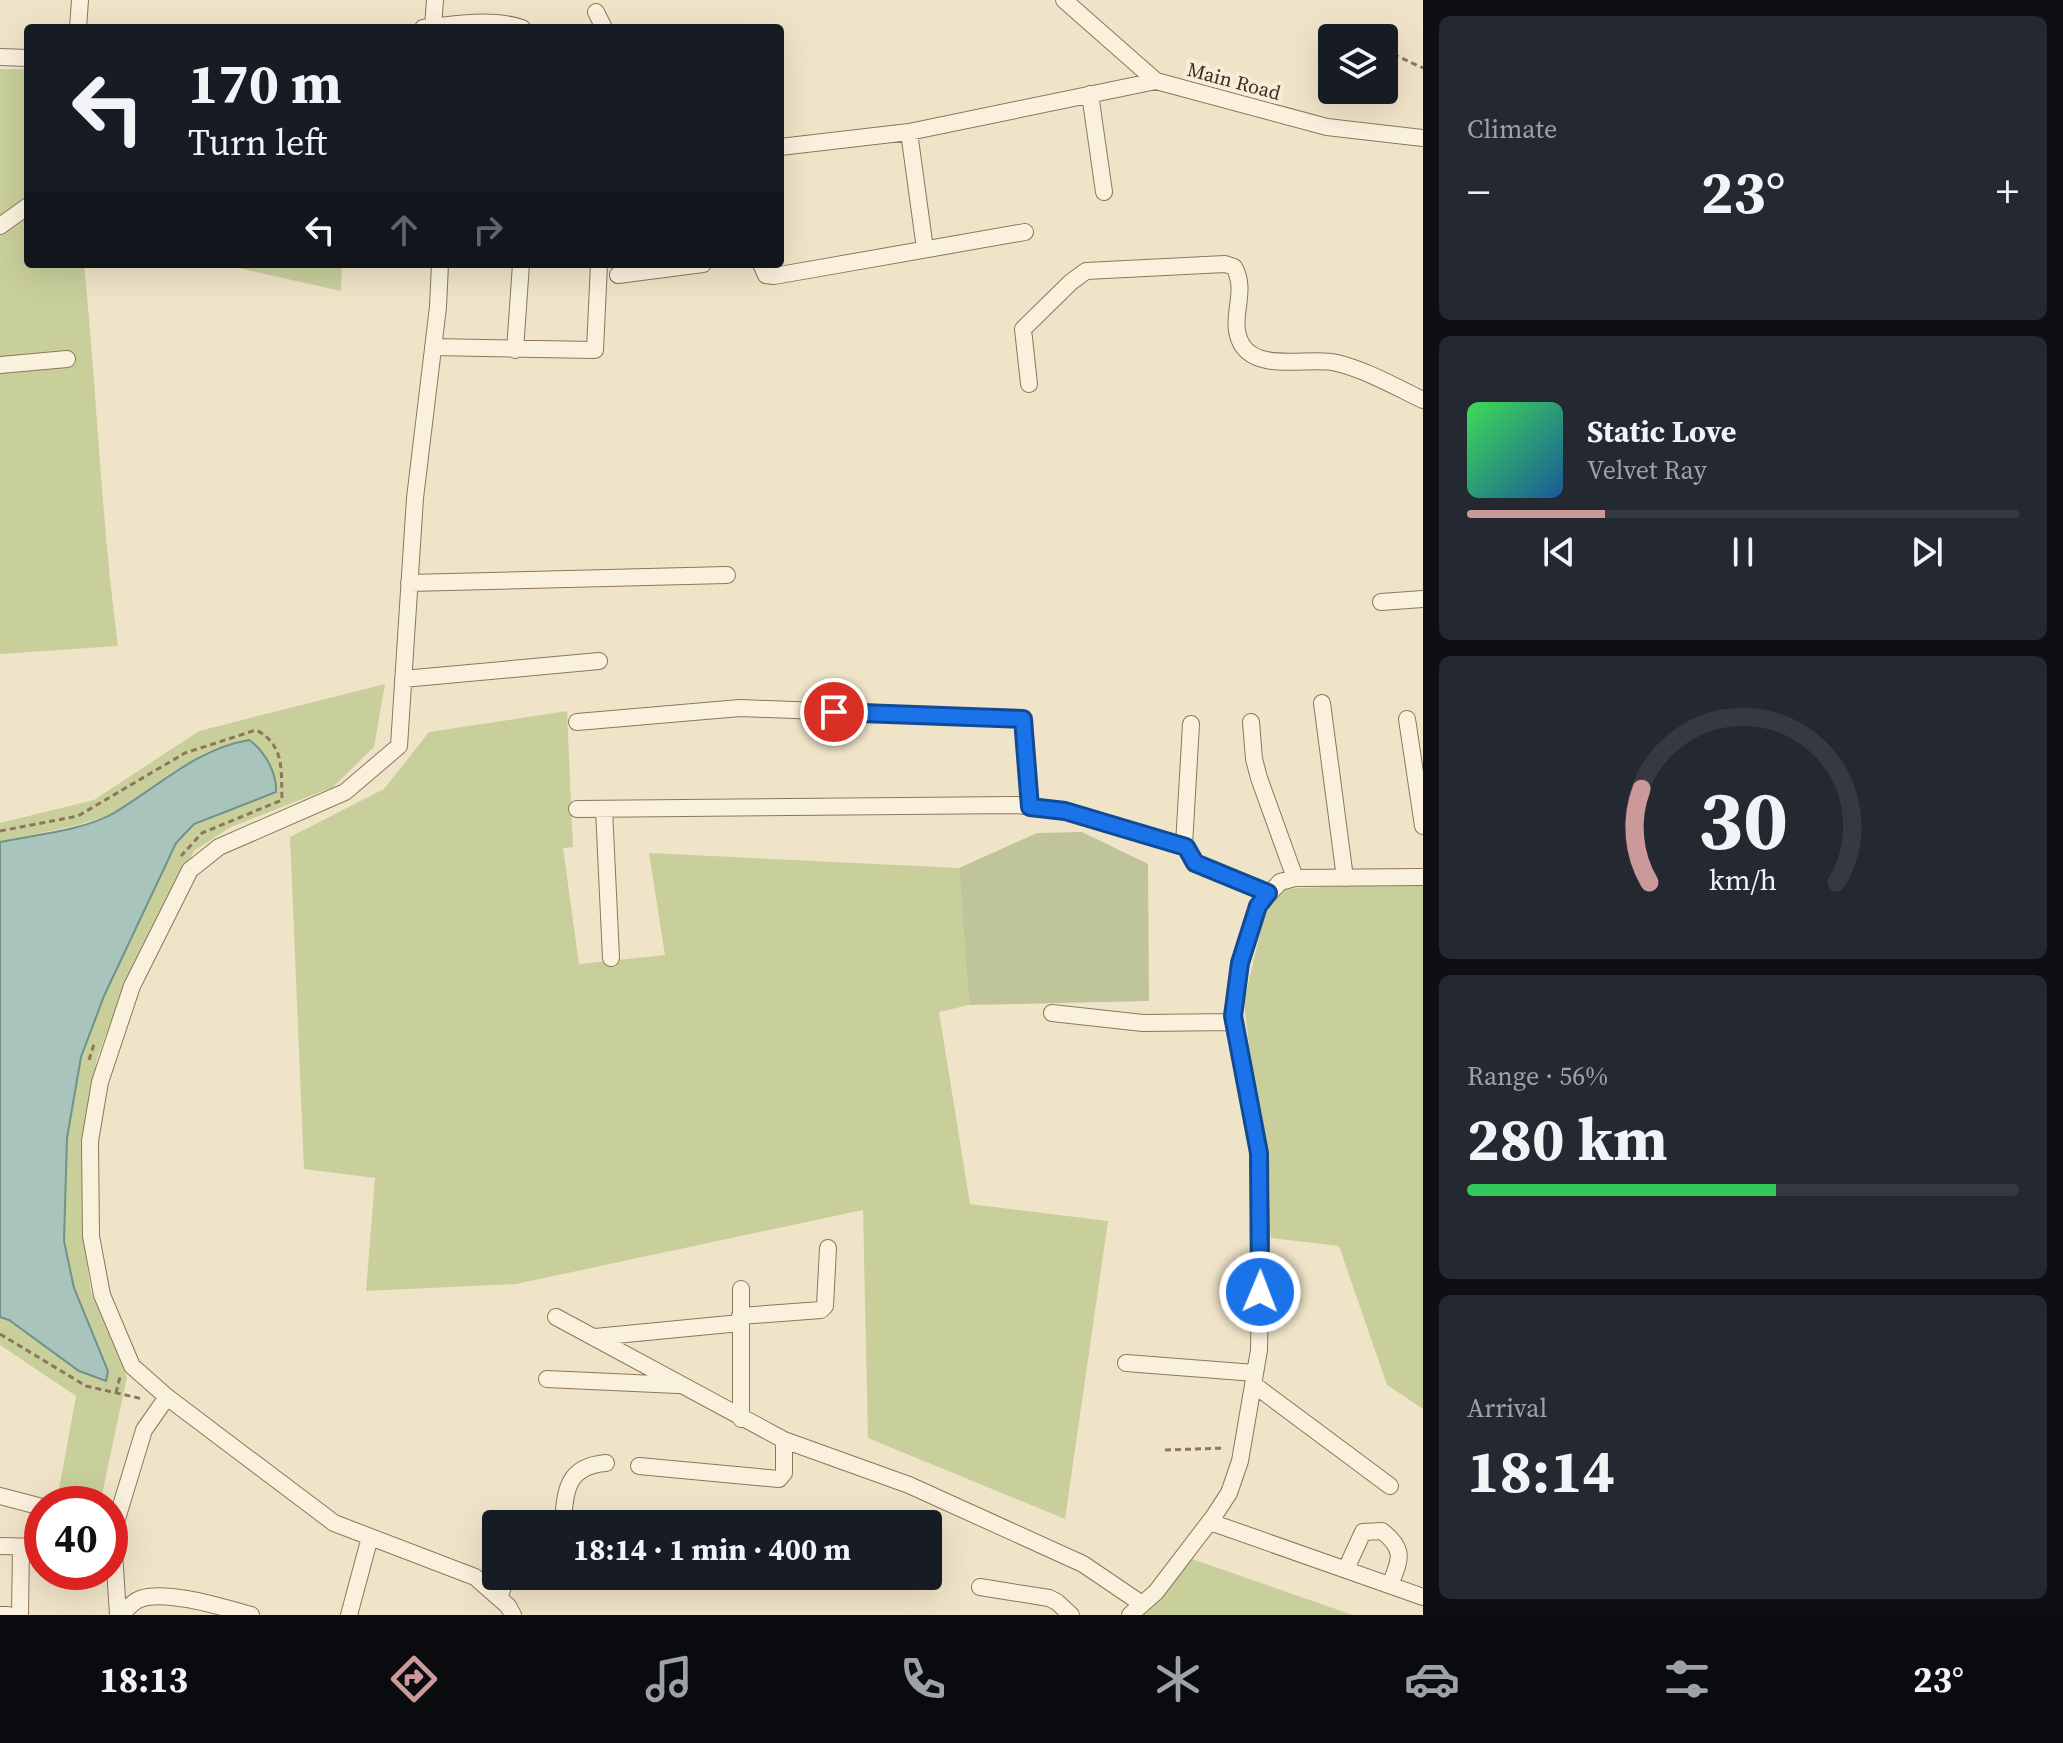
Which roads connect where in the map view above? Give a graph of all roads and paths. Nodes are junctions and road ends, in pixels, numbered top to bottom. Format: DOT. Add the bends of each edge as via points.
graph roads {
  1 [pos="80,0"];
  2 [pos="435,0"];
  3 [pos="1064,0"];
  4 [pos="596,12"];
  5 [pos="78,24"];
  6 [pos="437,24"];
  7 [pos="602,24"];
  8 [pos="1398,56"];
  9 [pos="0,57"];
  10 [pos="24,58"];
  11 [pos="1423,68"];
  12 [pos="1156,81"];
  13 [pos="1090,94"];
  14 [pos="909,132"];
  15 [pos="1423,138"];
  16 [pos="784,147"];
  17 [pos="1104,192"];
  18 [pos="24,209"];
  19 [pos="0,226"];
  20 [pos="1025,232"];
  21 [pos="925,249"];
  22 [pos="440,268"];
  23 [pos="521,268"];
  24 [pos="599,268"];
  25 [pos="672,268"];
  26 [pos="763,268"];
  27 [pos="618,275"];
  28 [pos="433,347"];
  29 [pos="515,350"];
  30 [pos="67,359"];
  31 [pos="0,365"];
  32 [pos="1029,384"];
  33 [pos="1423,400"];
  34 [pos="727,575"];
  35 [pos="409,583"];
  36 [pos="1423,599"];
  37 [pos="1381,602"];
  38 [pos="599,661"];
  39 [pos="403,679"];
  40 [pos="1322,703"];
  41 [pos="1407,719"];
  42 [pos="577,722"];
  43 [pos="1251,722"];
  44 [pos="1191,724"];
  45 [pos="1030,807"];
  46 [pos="577,809"];
  47 [pos="604,809"];
  48 [pos="1423,826"];
  49 [pos="1186,847"];
  50 [pos="1423,877"];
  51 [pos="1295,878"];
  52 [pos="1345,878"];
  53 [pos="1268,893"];
  54 [pos="611,958"];
  55 [pos="1052,1013"];
  56 [pos="1234,1022"];
  57 [pos="828,1248"];
  58 [pos="741,1289"];
  59 [pos="556,1317"];
  60 [pos="740,1319"];
  61 [pos="0,1334"];
  62 [pos="594,1337"];
  63 [pos="1126,1363"];
  64 [pos="1254,1378"];
  65 [pos="547,1379"];
  66 [pos="683,1386"];
  67 [pos="165,1400"];
  68 [pos="741,1419"];
  69 [pos="784,1440"];
  70 [pos="1242,1448"];
  71 [pos="1165,1450"];
  72 [pos="606,1463"];
  73 [pos="639,1466"];
  74 [pos="125,1486"];
  75 [pos="1390,1486"];
  76 [pos="0,1496"];
  77 [pos="24,1502"];
  78 [pos="566,1510"];
  79 [pos="1210,1522"];
  80 [pos="370,1537"];
  81 [pos="0,1546"];
  82 [pos="21,1547"];
  83 [pos="1346,1569"];
  84 [pos="1390,1585"];
  85 [pos="980,1587"];
  86 [pos="116,1590"];
  87 [pos="502,1590"];
  88 [pos="1423,1597"];
  89 [pos="499,1598"];
  90 [pos="1136,1610"];
  91 [pos="232,1612"];
  92 [pos="0,1615"];
  93 [pos="8,1615"];
  94 [pos="20,1615"];
  95 [pos="119,1615"];
  96 [pos="251,1615"];
  97 [pos="349,1615"];
  98 [pos="513,1615"];
  99 [pos="1071,1615"];
  1 -- 5 [label="street"];
  2 -- 6 [label="street"];
  3 -- 12 [label="street, Main Road"];
  4 -- 7 [label="street"];
  8 -- 11 [label="path"];
  9 -- 10 [label="street"];
  12 -- 13 [label="street"];
  12 -- 15 [label="street, Main Road" via="1327,127"];
  13 -- 14 [label="street"];
  13 -- 17 [label="street"];
  14 -- 16 [label="street"];
  14 -- 21 [label="street"];
  18 -- 19 [label="street"];
  20 -- 21 [label="street"];
  21 -- 26 [label="street" via="774,276"];
  22 -- 28 [label="street"];
  23 -- 29 [label="street"];
  24 -- 29 [label="street" via="595,350"];
  25 -- 27 [label="street"];
  28 -- 29 [label="street"];
  28 -- 35 [label="street"];
  30 -- 31 [label="street"];
  32 -- 33 [label="street" via="1023,329 1086,271 1225,264 1240,277 1236,327 1247,351 1281,362 1335,362"];
  34 -- 35 [label="street"];
  35 -- 39 [label="street"];
  36 -- 37 [label="street"];
  38 -- 39 [label="street"];
  39 -- 67 [label="street" via="399,746 345,792 219,847 190,870 132,986 100,1082 90,1141 91,1236 102,1295 132,1366"];
  40 -- 52 [label="street"];
  41 -- 48 [label="street"];
  42 -- 45 [label="street" via="740,708 1023,719"];
  43 -- 51 [label="street" via="1259,778"];
  44 -- 49 [label="street"];
  45 -- 47 [label="street"];
  45 -- 49 [label="street" via="1065,811"];
  46 -- 47 [label="street"];
  47 -- 54 [label="street"];
  49 -- 53 [label="street" via="1195,863"];
  50 -- 52 [label="street"];
  51 -- 52 [label="street"];
  51 -- 53 [label="street"];
  53 -- 56 [label="street" via="1258,906 1240,963"];
  55 -- 56 [label="street" via="1143,1023"];
  56 -- 64 [label="street" via="1259,1153 1259,1350"];
  57 -- 60 [label="street" via="821,1310"];
  58 -- 60 [label="street"];
  59 -- 62 [label="street"];
  60 -- 62 [label="street"];
  60 -- 68 [label="street"];
  61 -- 67 [label="path" via="86,1386"];
  62 -- 66 [label="street"];
  63 -- 64 [label="street"];
  64 -- 70 [label="street"];
  64 -- 75 [label="street"];
  65 -- 66 [label="street"];
  66 -- 68 [label="street"];
  67 -- 74 [label="street" via="140,1441"];
  67 -- 80 [label="street" via="308,1506"];
  68 -- 69 [label="street"];
  69 -- 73 [label="street" via="784,1473 779,1479"];
  69 -- 90 [label="street" via="909,1485 1083,1564"];
  70 -- 71 [label="path"];
  70 -- 79 [label="street" via="1229,1493"];
  72 -- 78 [label="street" via="589,1465 573,1478"];
  76 -- 77 [label="street"];
  79 -- 83 [label="street"];
  79 -- 90 [label="street"];
  80 -- 89 [label="street" via="475,1577"];
  80 -- 97 [label="street"];
  81 -- 82 [label="street"];
  82 -- 94 [label="street"];
  83 -- 84 [label="street"];
  83 -- 84 [label="street" via="1363,1532 1382,1531 1397,1545 1399,1555"];
  84 -- 88 [label="street"];
  85 -- 99 [label="street" via="1049,1598"];
  86 -- 95 [label="street"];
  87 -- 89 [label="street"];
  89 -- 98 [label="street"];
  91 -- 95 [label="street" via="190,1599 152,1597"];
  91 -- 96 [label="street"];
  92 -- 93 [label="street"];
}
